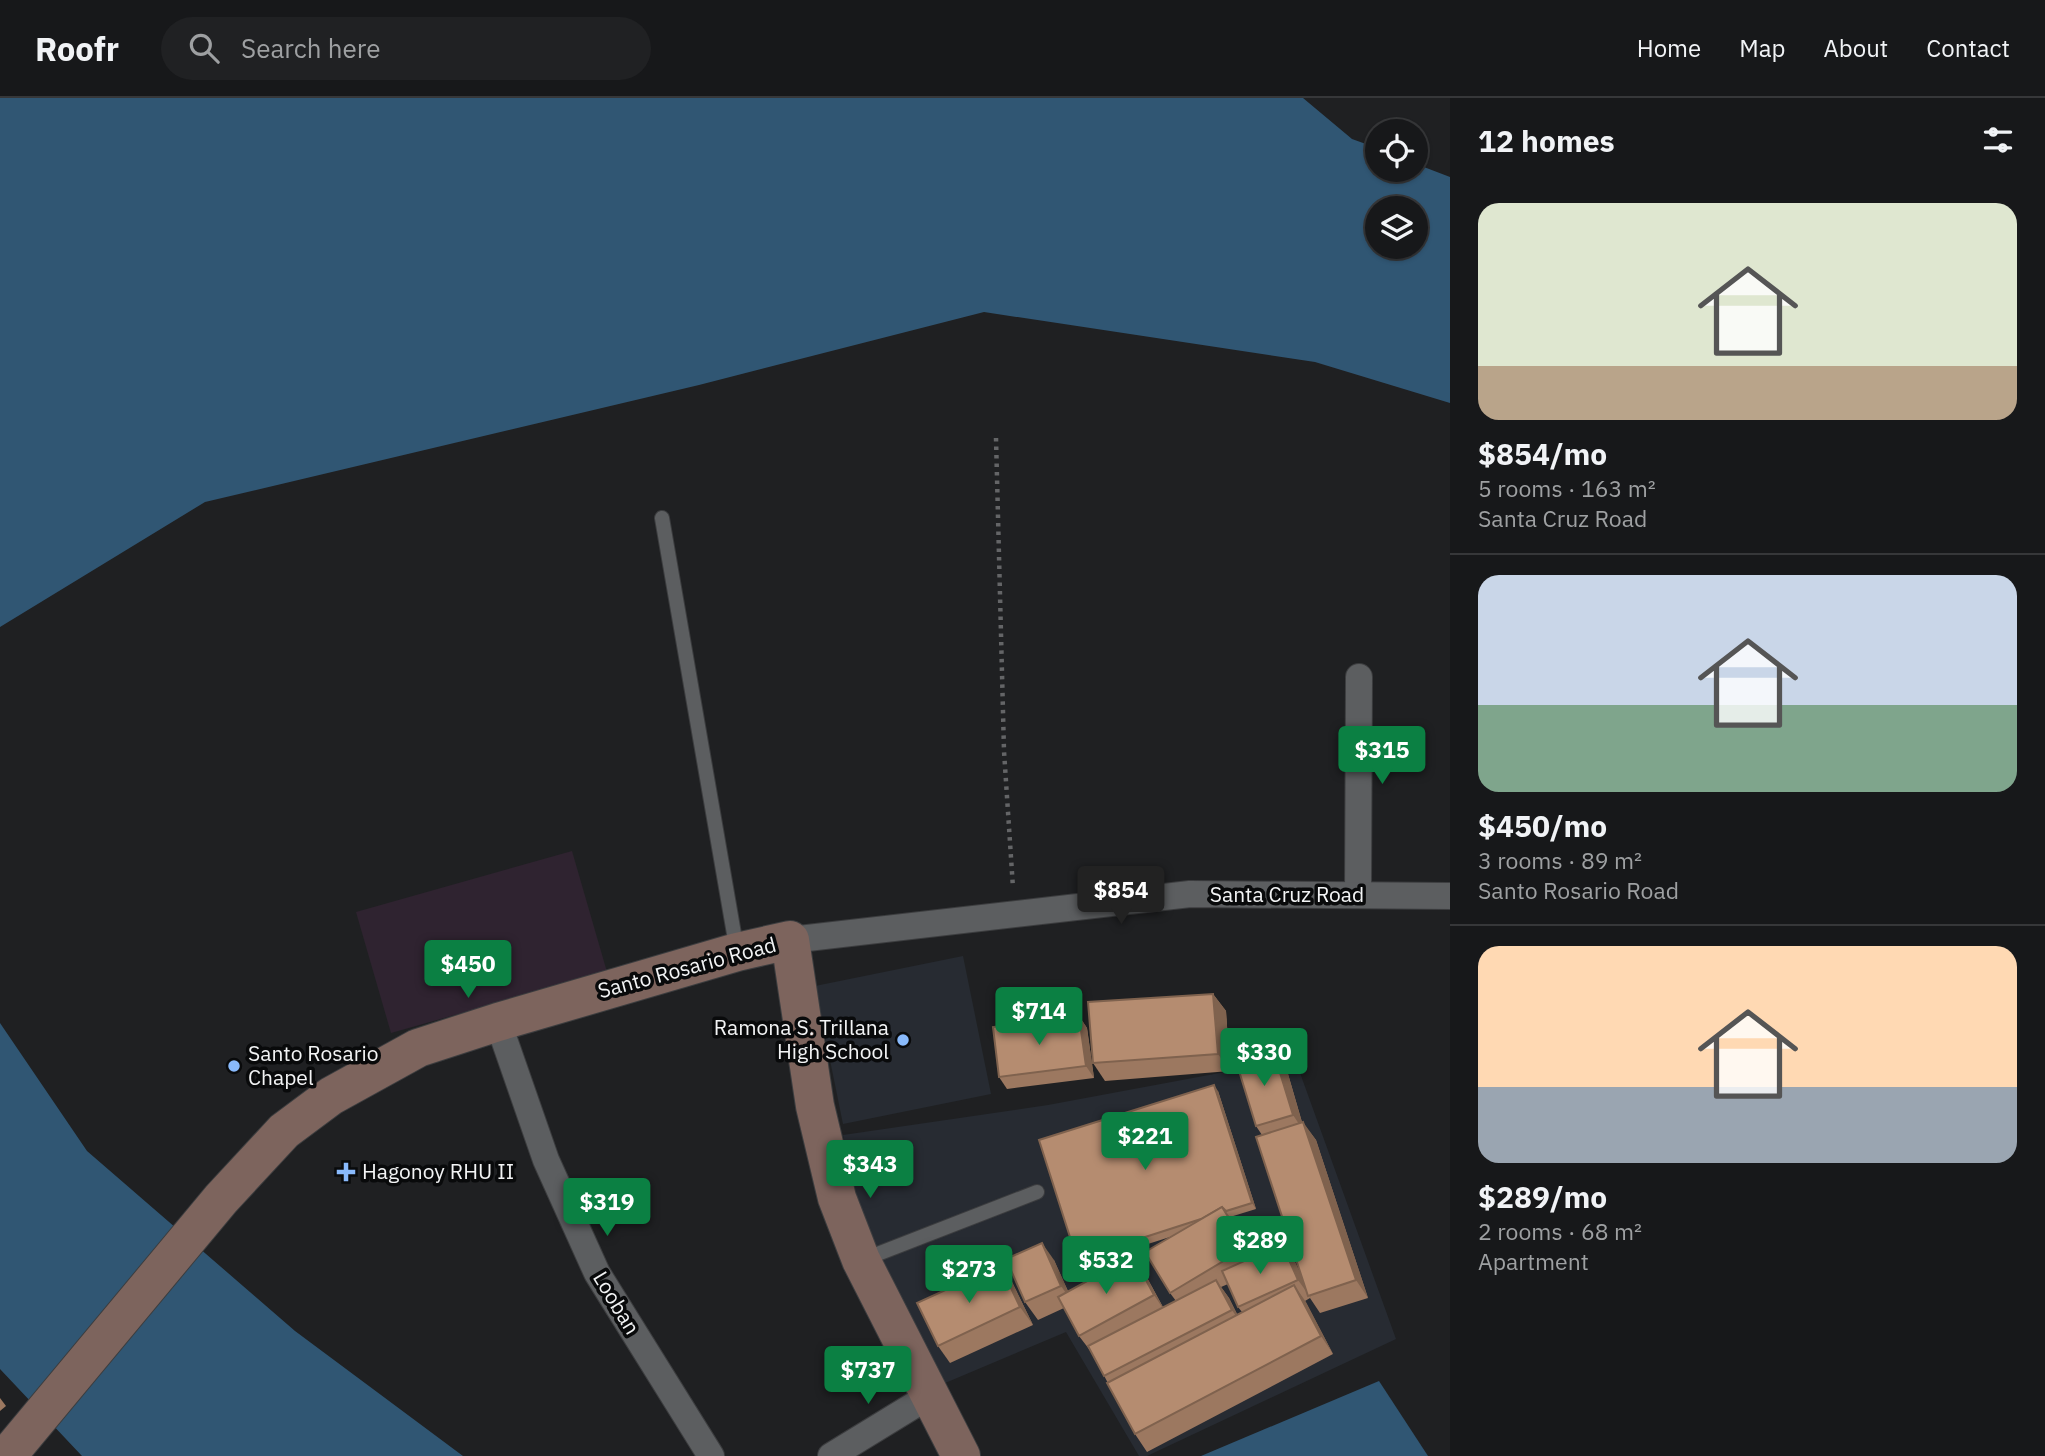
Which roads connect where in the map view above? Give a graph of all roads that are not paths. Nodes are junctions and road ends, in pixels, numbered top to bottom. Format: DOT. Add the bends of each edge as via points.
graph roads {
  1 [pos="662,518"];
  2 [pos="1359,677"];
  3 [pos="1358,895"];
  4 [pos="1450,896"];
  5 [pos="790,940"];
  6 [pos="737,952"];
  7 [pos="498,1022"];
  8 [pos="1037,1192"];
  9 [pos="861,1260"];
  10 [pos="929,1396"];
  11 [pos="8,1456"];
  12 [pos="710,1456"];
  13 [pos="831,1456"];
  14 [pos="961,1456"];
  1 -- 6 [label="lane"];
  2 -- 3 [label="street"];
  3 -- 4 [label="street, Santa Cruz Road"];
  3 -- 5 [label="street, Santa Cruz Road" via="1190,894"];
  5 -- 6 [label="street, Santo Rosario Road"];
  5 -- 9 [label="street, Santo Rosario Road" via="825,1155"];
  6 -- 7 [label="street, Santo Rosario Road"];
  7 -- 11 [label="street, Santo Rosario Road" via="418,1048 331,1096 284,1131 221,1199"];
  7 -- 12 [label="street, Looban" via="546,1160 597,1273"];
  8 -- 9 [label="lane"];
  9 -- 10 [label="street, Santo Rosario Road"];
  10 -- 13 [label="street"];
  10 -- 14 [label="street, Santo Rosario Road"];
}
